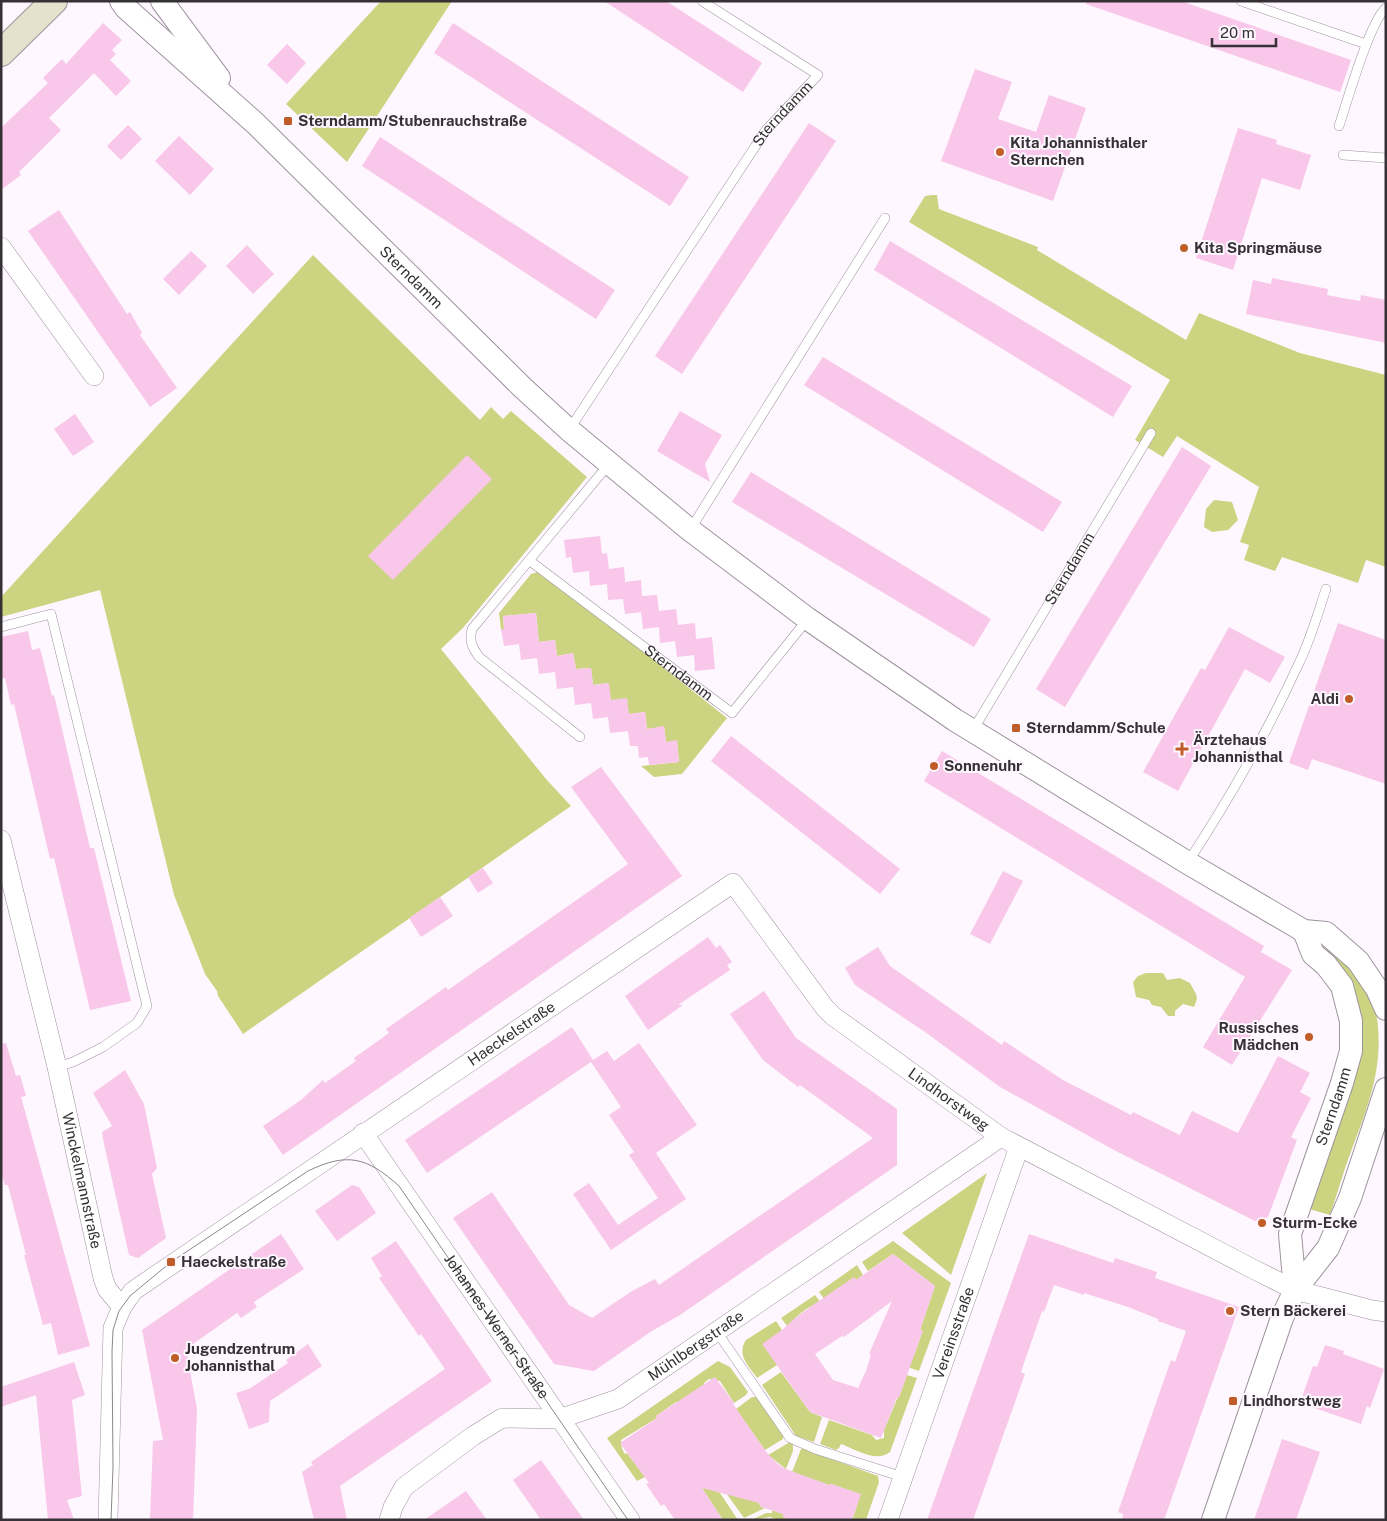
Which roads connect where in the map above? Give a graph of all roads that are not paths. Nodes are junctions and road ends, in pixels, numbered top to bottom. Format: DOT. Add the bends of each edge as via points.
graph roads {
  1 [pos="54,1"];
  2 [pos="122,1"];
  3 [pos="162,1"];
  4 [pos="702,1"];
  5 [pos="1241,1"];
  6 [pos="1386,8"];
  7 [pos="1366,44"];
  8 [pos="1,53"];
  9 [pos="256,124"];
  10 [pos="1339,126"];
  11 [pos="1343,155"];
  12 [pos="1386,158"];
  13 [pos="885,218"];
  14 [pos="1,247"];
  15 [pos="94,376"];
  16 [pos="569,430"];
  17 [pos="1151,433"];
  18 [pos="609,464"];
  19 [pos="690,530"];
  20 [pos="530,561"];
  21 [pos="1326,589"];
  22 [pos="808,619"];
  23 [pos="1,626"];
  24 [pos="973,731"];
  25 [pos="580,737"];
  26 [pos="1,840"];
  27 [pos="1188,862"];
  28 [pos="733,883"];
  29 [pos="1304,931"];
  30 [pos="1386,1009"];
  31 [pos="58,1067"];
  32 [pos="1386,1089"];
  33 [pos="363,1133"];
  34 [pos="1001,1137"];
  35 [pos="1018,1147"];
  36 [pos="1295,1290"];
  37 [pos="122,1307"];
  38 [pos="1386,1312"];
  39 [pos="717,1332"];
  40 [pos="559,1419"];
  41 [pos="903,1478"];
  42 [pos="108,1520"];
  43 [pos="389,1520"];
  44 [pos="630,1520"];
  45 [pos="888,1520"];
  46 [pos="1213,1520"];
  1 -- 8 [label="main road"];
  2 -- 9 [label="street, Sterndamm"];
  3 -- 9 [label="street, Sterndamm"];
  4 -- 16 [label="lane, Sterndamm" via="818,75 766,130"];
  5 -- 7 [label="lane"];
  6 -- 7 [label="lane"];
  7 -- 10 [label="lane"];
  9 -- 16 [label="street, Sterndamm"];
  11 -- 12 [label="lane"];
  13 -- 19 [label="lane"];
  14 -- 15 [label="street"];
  16 -- 18 [label="street, Sterndamm"];
  17 -- 24 [label="lane, Sterndamm"];
  18 -- 19 [label="street, Sterndamm"];
  18 -- 20 [label="lane"];
  19 -- 22 [label="street, Sterndamm"];
  20 -- 22 [label="lane, Sterndamm" via="732,713"];
  20 -- 25 [label="lane" via="472,629 471,645 479,657"];
  21 -- 27 [label="lane" via="1301,659 1275,713 1222,811"];
  22 -- 24 [label="street, Sterndamm"];
  23 -- 31 [label="lane" via="51,614 147,1006 137,1023 104,1047"];
  24 -- 27 [label="street, Sterndamm"];
  26 -- 31 [label="street, Winckelmannstraße"];
  27 -- 29 [label="street, Sterndamm"];
  28 -- 33 [label="street, Haeckelstraße"];
  28 -- 34 [label="street, Lindhorstweg" via="833,1016"];
  29 -- 30 [label="street, Sterndamm" via="1326,932 1358,961"];
  29 -- 36 [label="street, Sterndamm" via="1313,954 1342,986 1351,1021 1350,1051 1342,1083 1290,1234"];
  31 -- 37 [label="street, Winckelmannstraße" via="103,1278 107,1289"];
  32 -- 36 [label="street" via="1350,1198 1328,1248"];
  33 -- 37 [label="street, Haeckelstraße" via="133,1291"];
  33 -- 40 [label="street, Johannes-Werner-Straße"];
  34 -- 35 [label="street, Lindhorstweg"];
  34 -- 39 [label="street, Mühlbergstraße"];
  35 -- 36 [label="street, Lindhorstweg"];
  35 -- 41 [label="street, Vereinsstraße"];
  36 -- 38 [label="street, Lindhorstweg"];
  36 -- 46 [label="street" via="1282,1318"];
  37 -- 42 [label="street" via="113,1328"];
  39 -- 40 [label="street, Mühlbergstraße" via="618,1399"];
  39 -- 41 [label="lane" via="790,1438"];
  40 -- 43 [label="street, Mühlbergstraße" via="502,1418 404,1487"];
  40 -- 44 [label="street, Johannes-Werner-Straße"];
  41 -- 45 [label="street, Vereinsstraße"];
}
